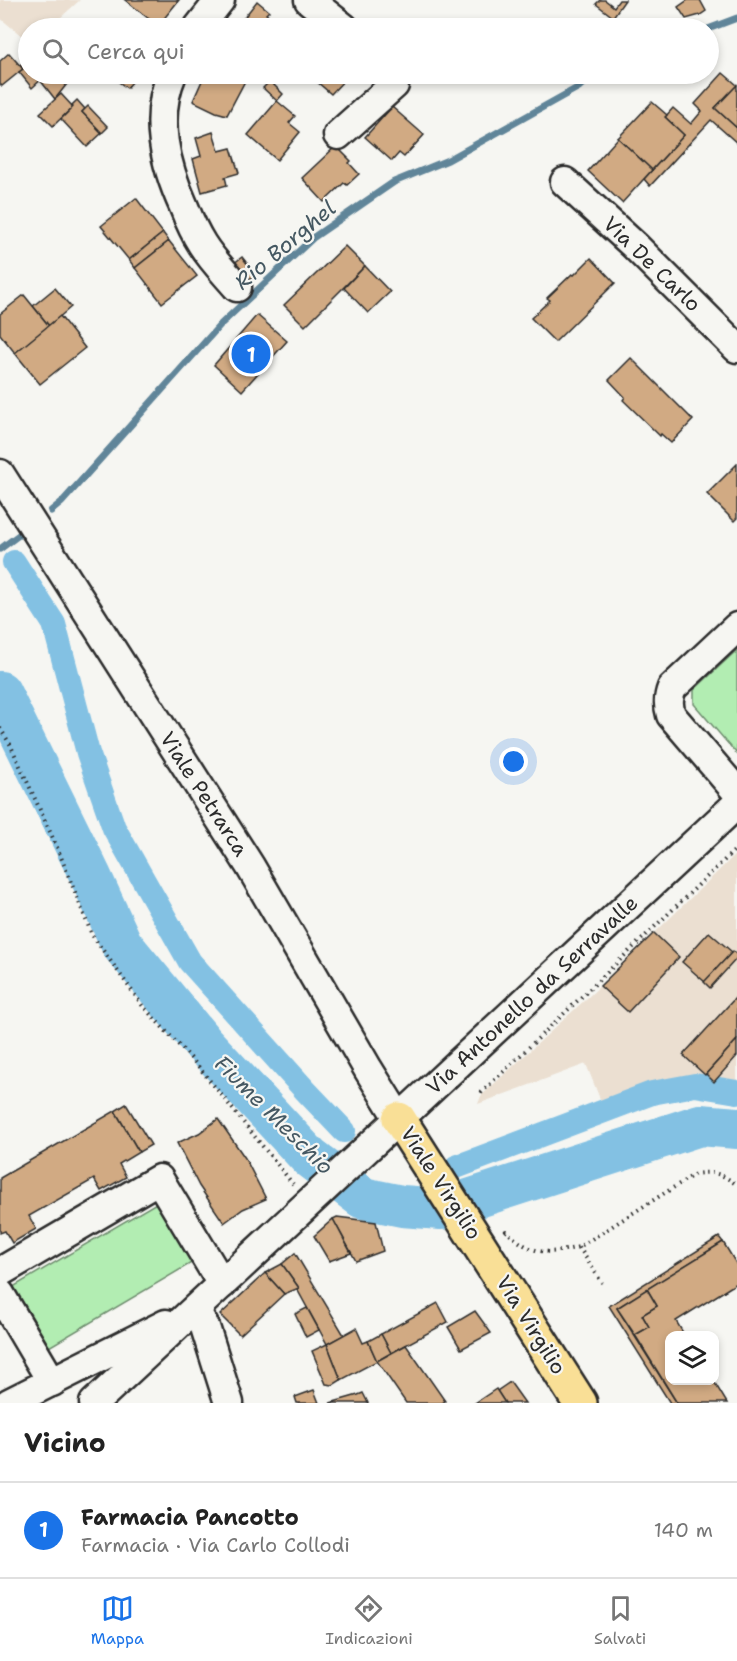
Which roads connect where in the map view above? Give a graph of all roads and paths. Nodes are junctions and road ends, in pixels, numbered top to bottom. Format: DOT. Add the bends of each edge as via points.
graph roads {
  1 [pos="220,0"];
  2 [pos="309,0"];
  3 [pos="206,18"];
  4 [pos="332,18"];
  5 [pos="169,84"];
  6 [pos="394,84"];
  7 [pos="338,135"];
  8 [pos="566,182"];
  9 [pos="237,287"];
  10 [pos="737,348"];
  11 [pos="0,474"];
  12 [pos="737,627"];
  13 [pos="0,728"];
  14 [pos="737,792"];
  15 [pos="737,804"];
  16 [pos="737,848"];
  17 [pos="481,1093"];
  18 [pos="399,1119"];
  19 [pos="737,1185"];
  20 [pos="309,1203"];
  21 [pos="485,1240"];
  22 [pos="579,1247"];
  23 [pos="0,1272"];
  24 [pos="602,1283"];
  25 [pos="222,1284"];
  26 [pos="0,1294"];
  27 [pos="195,1310"];
  28 [pos="52,1382"];
  29 [pos="9,1403"];
  30 [pos="94,1403"];
  31 [pos="229,1403"];
  32 [pos="580,1403"];
  1 -- 3 [label="street"];
  2 -- 4 [label="street"];
  5 -- 9 [label="street" via="162,117 166,160 175,189 202,245"];
  6 -- 7 [label="street"];
  8 -- 10 [label="street, Via De Carlo"];
  11 -- 18 [label="street, Viale Petrarca" via="250,866"];
  12 -- 14 [label="street" via="672,688 668,697 671,715"];
  13 -- 20 [label="path" via="57,847 92,935 142,1005 198,1066 294,1184 288,1189"];
  15 -- 18 [label="street, Via Antonello da Serravalle"];
  16 -- 17 [label="path"];
  18 -- 20 [label="street, Via Antonello da Serravalle"];
  18 -- 21 [label="main road, Viale Virgilio"];
  19 -- 22 [label="path" via="714,1172 695,1174"];
  20 -- 25 [label="street, Via Antonello da Serravalle"];
  21 -- 22 [label="path" via="506,1231 538,1251"];
  21 -- 32 [label="main road, Via Virgilio"];
  22 -- 24 [label="path"];
  23 -- 25 [label="street" via="159,1179"];
  25 -- 27 [label="street, Via Antonello da Serravalle"];
  26 -- 28 [label="street"];
  27 -- 28 [label="street, Via Antonello da Serravalle"];
  27 -- 30 [label="street, Via Antonello da Serravalle"];
  27 -- 31 [label="street" via="205,1327"];
  28 -- 29 [label="street, Via Antonello da Serravalle"];
}
